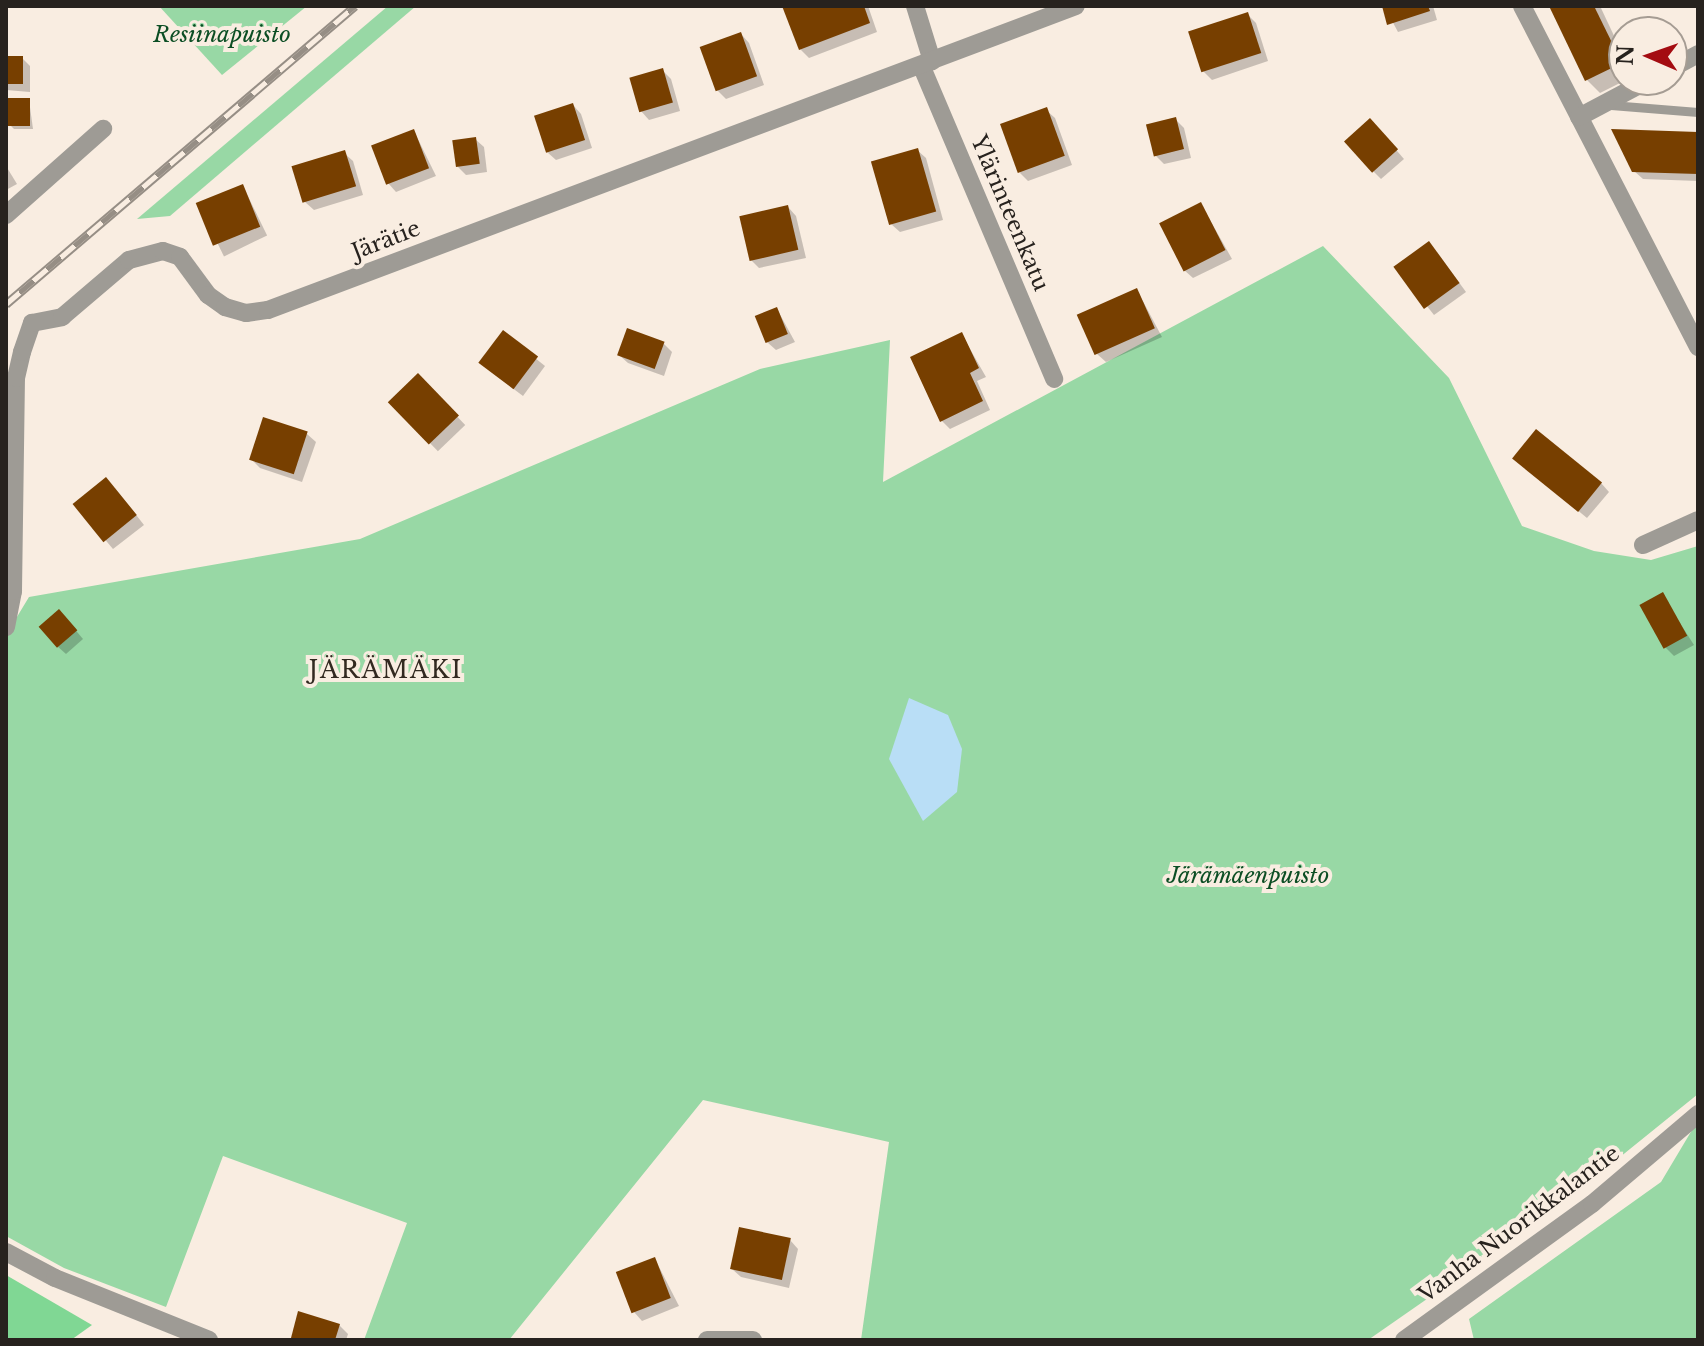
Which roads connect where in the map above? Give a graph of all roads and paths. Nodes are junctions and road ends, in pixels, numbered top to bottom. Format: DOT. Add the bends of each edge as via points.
graph roads {
  1 [pos="915,6"];
  2 [pos="1076,6"];
  3 [pos="1522,6"];
  4 [pos="926,63"];
  5 [pos="1618,96"];
  6 [pos="1603,104"];
  7 [pos="1698,112"];
  8 [pos="1579,117"];
  9 [pos="103,129"];
  10 [pos="6,215"];
  11 [pos="1698,347"];
  12 [pos="1054,379"];
  13 [pos="1698,520"];
  14 [pos="1643,545"];
  15 [pos="6,627"];
  16 [pos="1698,1114"];
  17 [pos="6,1252"];
  18 [pos="154,1319"];
  19 [pos="1413,1337"];
  20 [pos="162,1340"];
  21 [pos="209,1340"];
  22 [pos="707,1340"];
  23 [pos="753,1340"];
  1 -- 4 [label="street, Ylärinteenkatu"];
  2 -- 4 [label="street, Järätie"];
  3 -- 8 [label="street"];
  4 -- 12 [label="street, Ylärinteenkatu"];
  4 -- 15 [label="street, Järätie" via="268,310 246,313 225,307 208,295 180,257 163,251 129,260 62,317 32,323 22,352 16,378 13,591"];
  5 -- 6 [label="street"];
  6 -- 7 [label="lane"];
  6 -- 8 [label="street"];
  8 -- 11 [label="street"];
  9 -- 10 [label="street"];
  13 -- 14 [label="street"];
  16 -- 19 [label="street, Vanha Nuorikkalantie" via="1592,1204"];
  17 -- 18 [label="street"];
  18 -- 20 [label="street"];
  18 -- 21 [label="street"];
  22 -- 23 [label="street"];
}
